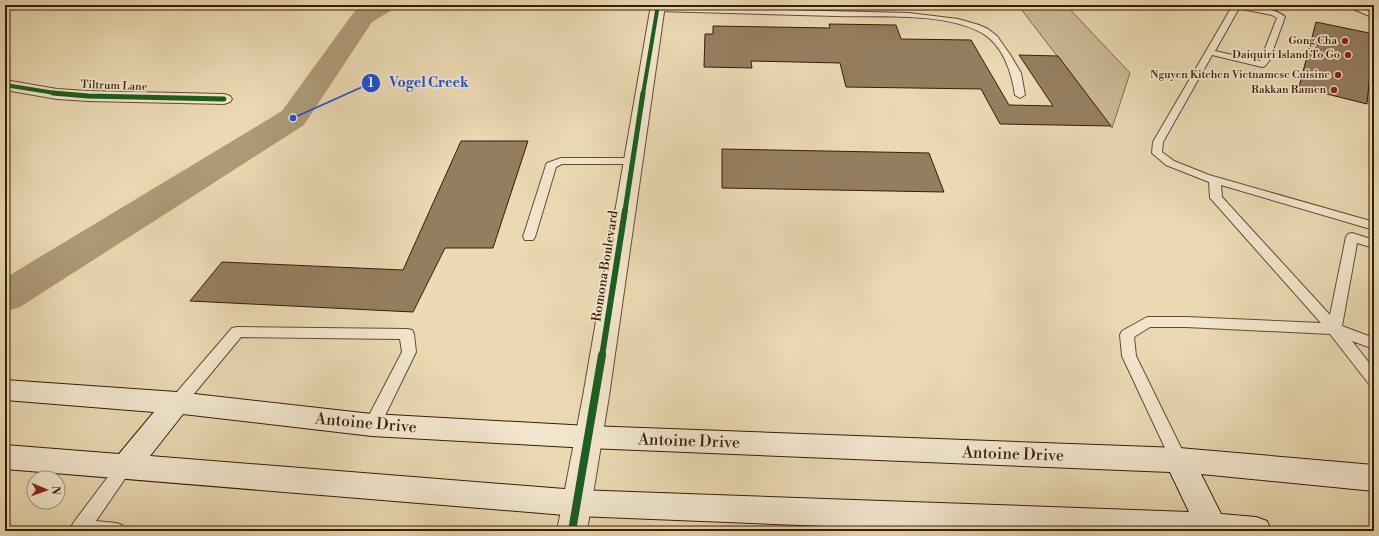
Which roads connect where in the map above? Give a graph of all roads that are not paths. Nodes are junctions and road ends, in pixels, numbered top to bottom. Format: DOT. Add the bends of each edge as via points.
graph roads {
  1 [pos="1231,5"];
  2 [pos="1348,5"];
  3 [pos="658,7"];
  4 [pos="1374,16"];
  5 [pos="1208,56"];
  6 [pos="5,85"];
  7 [pos="1020,95"];
  8 [pos="224,99"];
  9 [pos="632,161"];
  10 [pos="1216,180"];
  11 [pos="1374,226"];
  12 [pos="529,237"];
  13 [pos="1374,244"];
  14 [pos="1334,329"];
  15 [pos="1374,344"];
  16 [pos="1374,380"];
  17 [pos="5,390"];
  18 [pos="177,403"];
  19 [pos="372,425"];
  20 [pos="589,437"];
  21 [pos="5,457"];
  22 [pos="1179,460"];
  23 [pos="125,467"];
  24 [pos="1374,478"];
  25 [pos="577,502"];
  26 [pos="1212,526"];
  27 [pos="79,530"];
  28 [pos="116,531"];
  29 [pos="572,531"];
  30 [pos="1256,531"];
  1 -- 5 [label="lane" via="1234,10"];
  1 -- 5 [label="lane" via="1274,13 1282,17 1265,61 1260,71 1250,71"];
  2 -- 4 [label="lane"];
  3 -- 7 [label="lane" via="910,15 969,25 986,31 1003,51 1016,74"];
  3 -- 9 [label="main road, Romona Boulevard"];
  5 -- 10 [label="lane" via="1158,142 1157,153 1170,163"];
  6 -- 8 [label="main road, Tiltrum Lane" via="57,94 88,96"];
  9 -- 12 [label="lane" via="561,162 551,165"];
  9 -- 20 [label="main road, Romona Boulevard"];
  10 -- 11 [label="lane"];
  10 -- 14 [label="lane" via="1216,198"];
  13 -- 14 [label="lane" via="1352,236"];
  14 -- 15 [label="lane"];
  14 -- 16 [label="lane"];
  14 -- 22 [label="lane" via="1147,322 1127,334 1128,356"];
  17 -- 18 [label="main road, Antoine Drive"];
  18 -- 19 [label="main road, Antoine Drive"];
  18 -- 19 [label="lane" via="237,332 407,334 409,352"];
  18 -- 23 [label="main road"];
  19 -- 20 [label="main road, Antoine Drive"];
  20 -- 22 [label="main road, Antoine Drive"];
  20 -- 25 [label="main road, Romona Boulevard"];
  21 -- 23 [label="main road"];
  22 -- 24 [label="main road, Antoine Drive"];
  22 -- 26 [label="main road"];
  23 -- 25 [label="main road"];
  23 -- 27 [label="lane"];
  25 -- 26 [label="main road"];
  25 -- 29 [label="main road, Romona Boulevard"];
  26 -- 30 [label="main road"];
  27 -- 28 [label="lane"];
}
